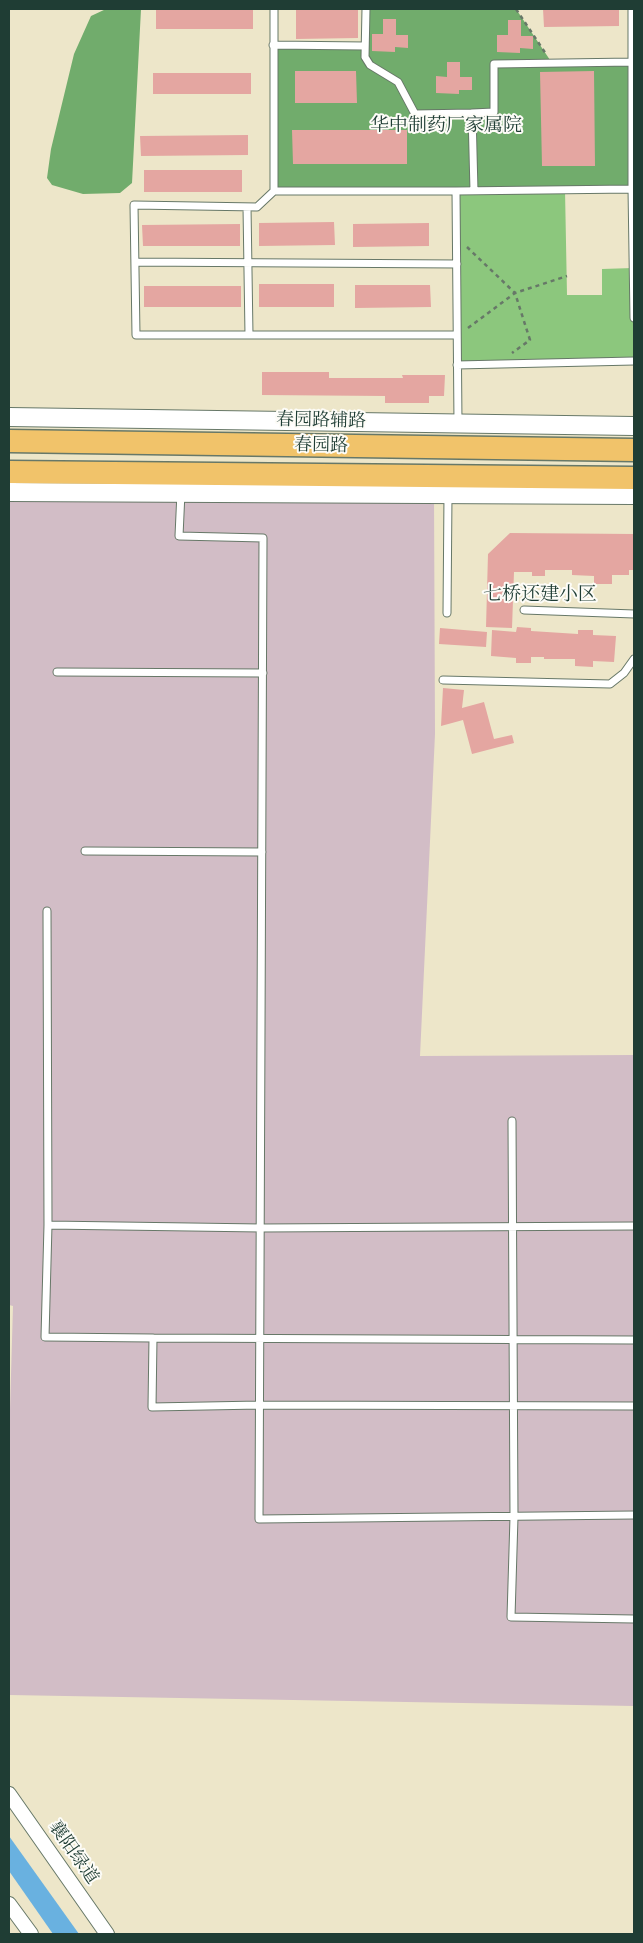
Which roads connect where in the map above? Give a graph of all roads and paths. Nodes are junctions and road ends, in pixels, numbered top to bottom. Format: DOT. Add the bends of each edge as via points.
graph roads {
  1 [pos="274,9"];
  2 [pos="366,9"];
  3 [pos="516,9"];
  4 [pos="632,9"];
  5 [pos="633,24"];
  6 [pos="274,45"];
  7 [pos="365,46"];
  8 [pos="632,62"];
  9 [pos="552,63"];
  10 [pos="633,100"];
  11 [pos="472,113"];
  12 [pos="632,189"];
  13 [pos="274,191"];
  14 [pos="456,191"];
  15 [pos="474,191"];
  16 [pos="247,206"];
  17 [pos="456,237"];
  18 [pos="134,262"];
  19 [pos="249,263"];
  20 [pos="456,264"];
  21 [pos="567,276"];
  22 [pos="515,293"];
  23 [pos="634,318"];
  24 [pos="249,335"];
  25 [pos="457,335"];
  26 [pos="634,360"];
  27 [pos="499,363"];
  28 [pos="457,365"];
  29 [pos="9,417"];
  30 [pos="166,419"];
  31 [pos="458,423"];
  32 [pos="634,426"];
  33 [pos="9,441"];
  34 [pos="165,443"];
  35 [pos="451,448"];
  36 [pos="634,450"];
  37 [pos="9,472"];
  38 [pos="634,478"];
  39 [pos="181,484"];
  40 [pos="448,485"];
  41 [pos="9,492"];
  42 [pos="634,495"];
  43 [pos="524,610"];
  44 [pos="447,613"];
  45 [pos="634,614"];
  46 [pos="634,659"];
  47 [pos="57,672"];
  48 [pos="263,673"];
  49 [pos="443,680"];
  50 [pos="85,851"];
  51 [pos="262,852"];
  52 [pos="47,910"];
  53 [pos="512,1121"];
  54 [pos="48,1225"];
  55 [pos="512,1226"];
  56 [pos="634,1226"];
  57 [pos="261,1228"];
  58 [pos="153,1338"];
  59 [pos="259,1338"];
  60 [pos="513,1339"];
  61 [pos="634,1340"];
  62 [pos="260,1405"];
  63 [pos="634,1406"];
  64 [pos="513,1407"];
  65 [pos="634,1516"];
  66 [pos="514,1517"];
  67 [pos="634,1619"];
  68 [pos="9,1794"];
  69 [pos="9,1904"];
  70 [pos="31,1934"];
  71 [pos="107,1934"];
  1 -- 6 [label="lane"];
  2 -- 7 [label="lane"];
  3 -- 9 [label="path"];
  4 -- 5 [label="lane"];
  5 -- 8 [label="lane"];
  6 -- 7 [label="lane"];
  6 -- 13 [label="lane"];
  7 -- 11 [label="lane" via="365,57 370,65 398,82 415,114"];
  8 -- 9 [label="lane"];
  8 -- 10 [label="lane"];
  9 -- 11 [label="lane" via="494,64 494,112"];
  10 -- 12 [label="lane"];
  11 -- 15 [label="lane"];
  12 -- 15 [label="lane"];
  12 -- 23 [label="lane"];
  13 -- 14 [label="lane"];
  13 -- 16 [label="lane" via="257,207"];
  14 -- 15 [label="lane"];
  14 -- 17 [label="lane"];
  16 -- 18 [label="lane" via="134,205"];
  16 -- 19 [label="lane"];
  17 -- 20 [label="lane"];
  17 -- 22 [label="path"];
  18 -- 19 [label="lane"];
  18 -- 24 [label="lane" via="136,335"];
  19 -- 20 [label="lane"];
  19 -- 24 [label="lane"];
  20 -- 25 [label="lane"];
  21 -- 22 [label="path"];
  22 -- 25 [label="path"];
  22 -- 27 [label="path" via="530,340"];
  24 -- 25 [label="lane"];
  25 -- 28 [label="lane"];
  26 -- 27 [label="lane"];
  27 -- 28 [label="lane"];
  28 -- 31 [label="lane"];
  29 -- 30 [label="street, 春园路辅路"];
  30 -- 31 [label="street, 春园路辅路"];
  30 -- 34 [label="street"];
  31 -- 32 [label="street, 春园路辅路"];
  31 -- 35 [label="street"];
  33 -- 34 [label="main road, 春园路"];
  34 -- 35 [label="main road, 春园路"];
  35 -- 36 [label="main road, 春园路"];
  37 -- 39 [label="main road, 春园路"];
  38 -- 40 [label="main road, 春园路"];
  39 -- 40 [label="main road, 春园路"];
  39 -- 41 [label="street"];
  39 -- 48 [label="lane" via="179,536 263,538"];
  40 -- 42 [label="street"];
  40 -- 44 [label="lane"];
  43 -- 45 [label="lane"];
  46 -- 49 [label="lane" via="610,684"];
  47 -- 48 [label="lane"];
  48 -- 51 [label="lane"];
  50 -- 51 [label="lane"];
  51 -- 57 [label="lane"];
  52 -- 54 [label="lane"];
  53 -- 55 [label="lane"];
  54 -- 57 [label="lane"];
  54 -- 58 [label="lane" via="45,1337"];
  55 -- 56 [label="lane"];
  55 -- 57 [label="lane"];
  55 -- 60 [label="lane"];
  57 -- 59 [label="lane"];
  58 -- 59 [label="lane"];
  58 -- 62 [label="lane" via="152,1406"];
  59 -- 60 [label="lane"];
  59 -- 62 [label="lane"];
  60 -- 61 [label="lane"];
  60 -- 64 [label="lane"];
  62 -- 64 [label="lane"];
  62 -- 66 [label="lane" via="260,1519"];
  63 -- 64 [label="lane"];
  64 -- 66 [label="lane"];
  65 -- 66 [label="lane"];
  66 -- 67 [label="lane" via="511,1616"];
  68 -- 71 [label="street, 襄阳绿道"];
  69 -- 70 [label="street"];
}
